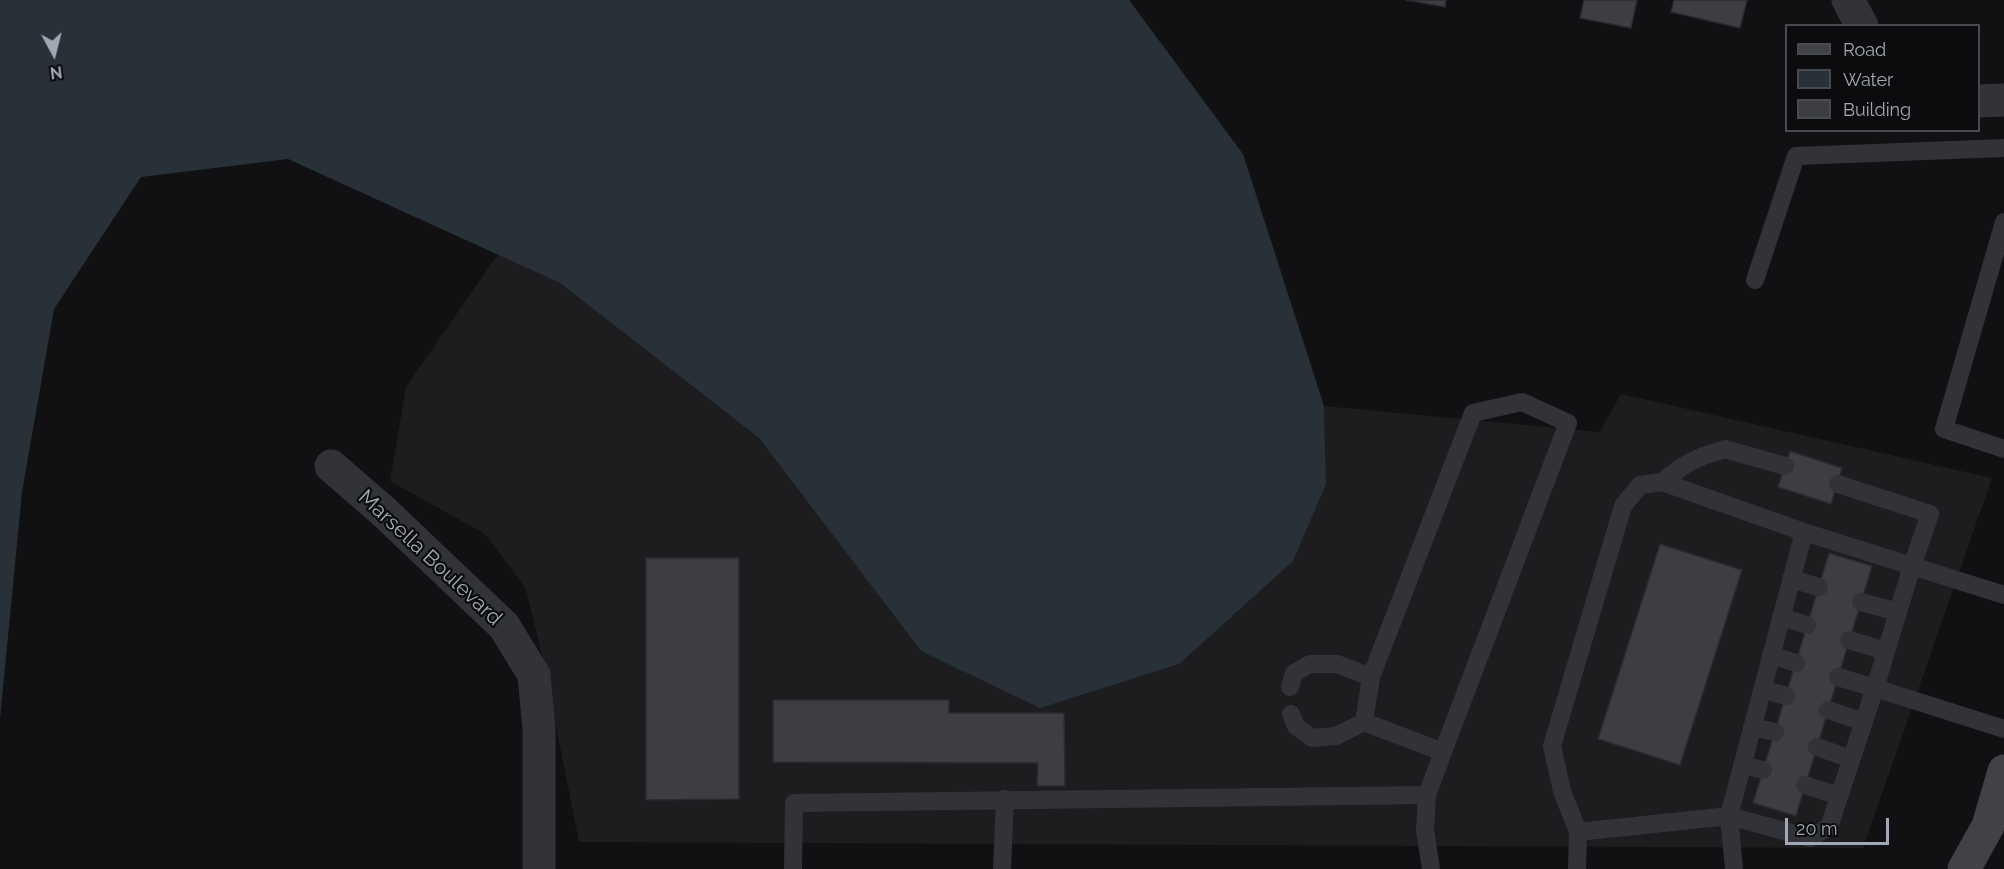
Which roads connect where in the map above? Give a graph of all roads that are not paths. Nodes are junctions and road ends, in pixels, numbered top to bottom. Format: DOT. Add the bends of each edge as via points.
graph roads {
  1 [pos="1848,0"];
  2 [pos="1861,24"];
  3 [pos="2004,100"];
  4 [pos="1980,101"];
  5 [pos="2004,148"];
  6 [pos="2004,222"];
  7 [pos="1755,280"];
  8 [pos="2004,449"];
  9 [pos="331,465"];
  10 [pos="1785,466"];
  11 [pos="1662,482"];
  12 [pos="1838,484"];
  13 [pos="1804,532"];
  14 [pos="1912,566"];
  15 [pos="1791,579"];
  16 [pos="1819,587"];
  17 [pos="2004,595"];
  18 [pos="1861,602"];
  19 [pos="1898,612"];
  20 [pos="1781,617"];
  21 [pos="1807,625"];
  22 [pos="1849,640"];
  23 [pos="1886,651"];
  24 [pos="1771,655"];
  25 [pos="1796,663"];
  26 [pos="1371,677"];
  27 [pos="1838,677"];
  28 [pos="1290,687"];
  29 [pos="1875,688"];
  30 [pos="1762,689"];
  31 [pos="1786,696"];
  32 [pos="1828,710"];
  33 [pos="1291,714"];
  34 [pos="1364,722"];
  35 [pos="1864,722"];
  36 [pos="1752,727"];
  37 [pos="2004,729"];
  38 [pos="1775,732"];
  39 [pos="1817,747"];
  40 [pos="1443,753"];
  41 [pos="1851,759"];
  42 [pos="1742,765"];
  43 [pos="1763,770"];
  44 [pos="2004,771"];
  45 [pos="1805,785"];
  46 [pos="1427,795"];
  47 [pos="1839,796"];
  48 [pos="1005,799"];
  49 [pos="1729,816"];
  50 [pos="1578,832"];
  51 [pos="539,869"];
  52 [pos="794,869"];
  53 [pos="1002,869"];
  54 [pos="1431,869"];
  55 [pos="1577,869"];
  56 [pos="1734,869"];
  57 [pos="1964,869"];
  1 -- 2 [label="street"];
  3 -- 4 [label="street"];
  5 -- 7 [label="lane" via="1796,156"];
  6 -- 8 [label="lane" via="1944,429"];
  9 -- 51 [label="street, Marsella Boulevard" via="504,626 534,675 539,729"];
  10 -- 11 [label="lane" via="1725,450 1683,466"];
  11 -- 13 [label="lane"];
  11 -- 50 [label="lane" via="1640,485 1623,506 1552,746 1562,791"];
  12 -- 14 [label="lane" via="1930,514"];
  13 -- 14 [label="lane"];
  13 -- 15 [label="lane"];
  14 -- 17 [label="lane"];
  14 -- 19 [label="lane"];
  15 -- 16 [label="lane"];
  15 -- 20 [label="lane"];
  18 -- 19 [label="lane"];
  19 -- 23 [label="lane"];
  20 -- 21 [label="lane"];
  20 -- 24 [label="lane"];
  22 -- 23 [label="lane"];
  23 -- 29 [label="lane"];
  24 -- 25 [label="lane"];
  24 -- 30 [label="lane"];
  26 -- 28 [label="lane" via="1337,664 1310,664 1294,673"];
  26 -- 34 [label="lane"];
  26 -- 40 [label="lane" via="1473,413 1522,402 1568,423"];
  27 -- 29 [label="lane"];
  29 -- 35 [label="lane"];
  29 -- 37 [label="lane"];
  30 -- 31 [label="lane"];
  30 -- 36 [label="lane"];
  32 -- 35 [label="lane"];
  33 -- 34 [label="lane" via="1296,726 1312,738 1336,736"];
  34 -- 40 [label="lane"];
  35 -- 41 [label="lane"];
  36 -- 38 [label="lane"];
  36 -- 42 [label="lane"];
  39 -- 41 [label="lane"];
  40 -- 46 [label="lane"];
  41 -- 47 [label="lane"];
  42 -- 43 [label="lane"];
  42 -- 49 [label="lane"];
  44 -- 57 [label="street" via="1988,826"];
  45 -- 47 [label="lane"];
  46 -- 48 [label="lane"];
  46 -- 54 [label="lane" via="1425,830"];
  47 -- 49 [label="lane" via="1829,827 1810,838"];
  48 -- 52 [label="lane" via="794,802"];
  48 -- 53 [label="lane"];
  49 -- 50 [label="lane"];
  49 -- 56 [label="lane"];
  50 -- 55 [label="lane"];
}
